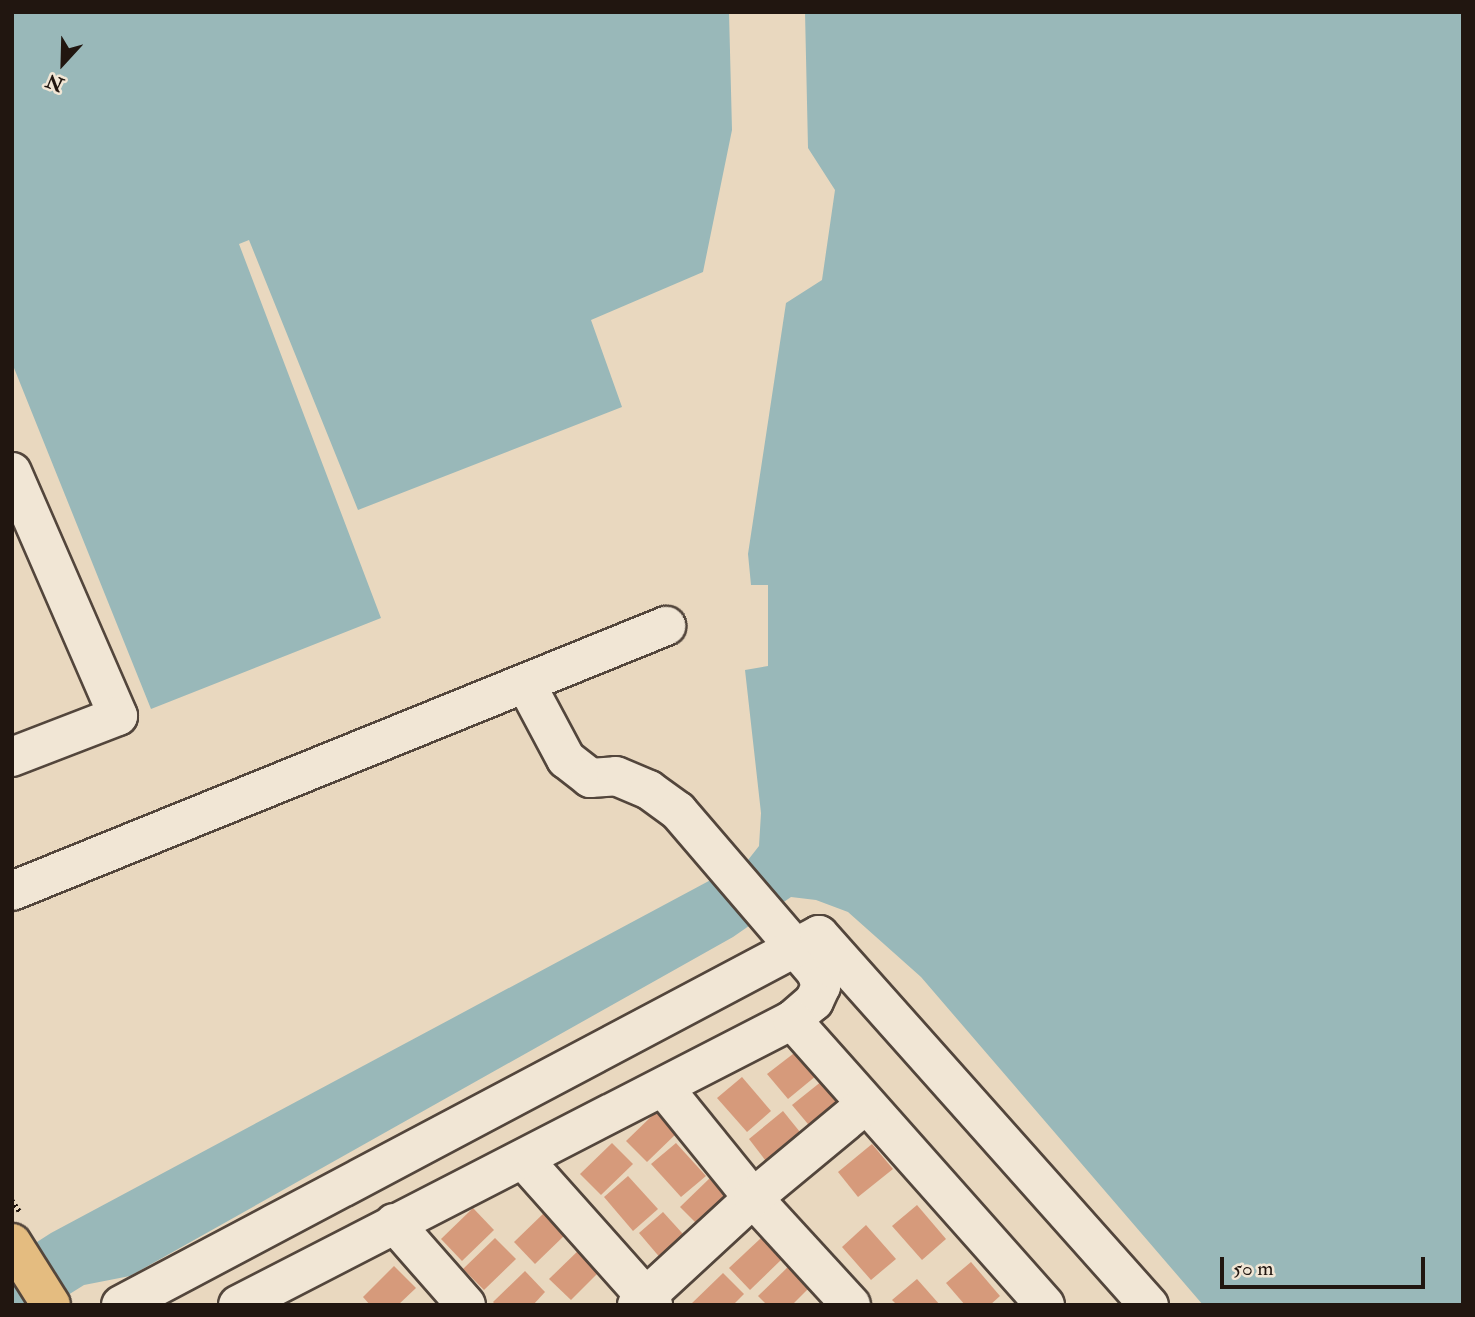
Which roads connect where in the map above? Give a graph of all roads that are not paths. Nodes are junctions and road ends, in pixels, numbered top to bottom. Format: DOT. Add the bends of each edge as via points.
graph roads {
  1 [pos="16,494"];
  2 [pos="666,626"];
  3 [pos="527,686"];
  4 [pos="12,757"];
  5 [pos="12,891"];
  6 [pos="793,946"];
  7 [pos="792,1020"];
  8 [pos="664,1088"];
  9 [pos="865,1105"];
  10 [pos="524,1160"];
  11 [pos="753,1198"];
  12 [pos="394,1223"];
  13 [pos="13,1244"];
  14 [pos="645,1302"];
  15 [pos="51,1305"];
  16 [pos="121,1305"];
  17 [pos="238,1305"];
  18 [pos="466,1305"];
  19 [pos="851,1305"];
  20 [pos="1045,1305"];
  21 [pos="1149,1305"];
  1 -- 4 [label="street" via="118,716"];
  2 -- 3 [label="street"];
  3 -- 5 [label="street"];
  3 -- 6 [label="street" via="566,759 590,778 617,776 649,790 678,811"];
  6 -- 7 [label="street" via="816,972 821,986 814,1001"];
  6 -- 16 [label="street"];
  6 -- 21 [label="street" via="819,935"];
  7 -- 8 [label="street"];
  7 -- 9 [label="street"];
  8 -- 10 [label="street"];
  8 -- 11 [label="street"];
  9 -- 11 [label="street"];
  9 -- 20 [label="street"];
  10 -- 12 [label="street"];
  10 -- 14 [label="street"];
  11 -- 14 [label="street"];
  11 -- 19 [label="street"];
  12 -- 17 [label="street"];
  12 -- 18 [label="street"];
  13 -- 15 [label="highway"];
}
